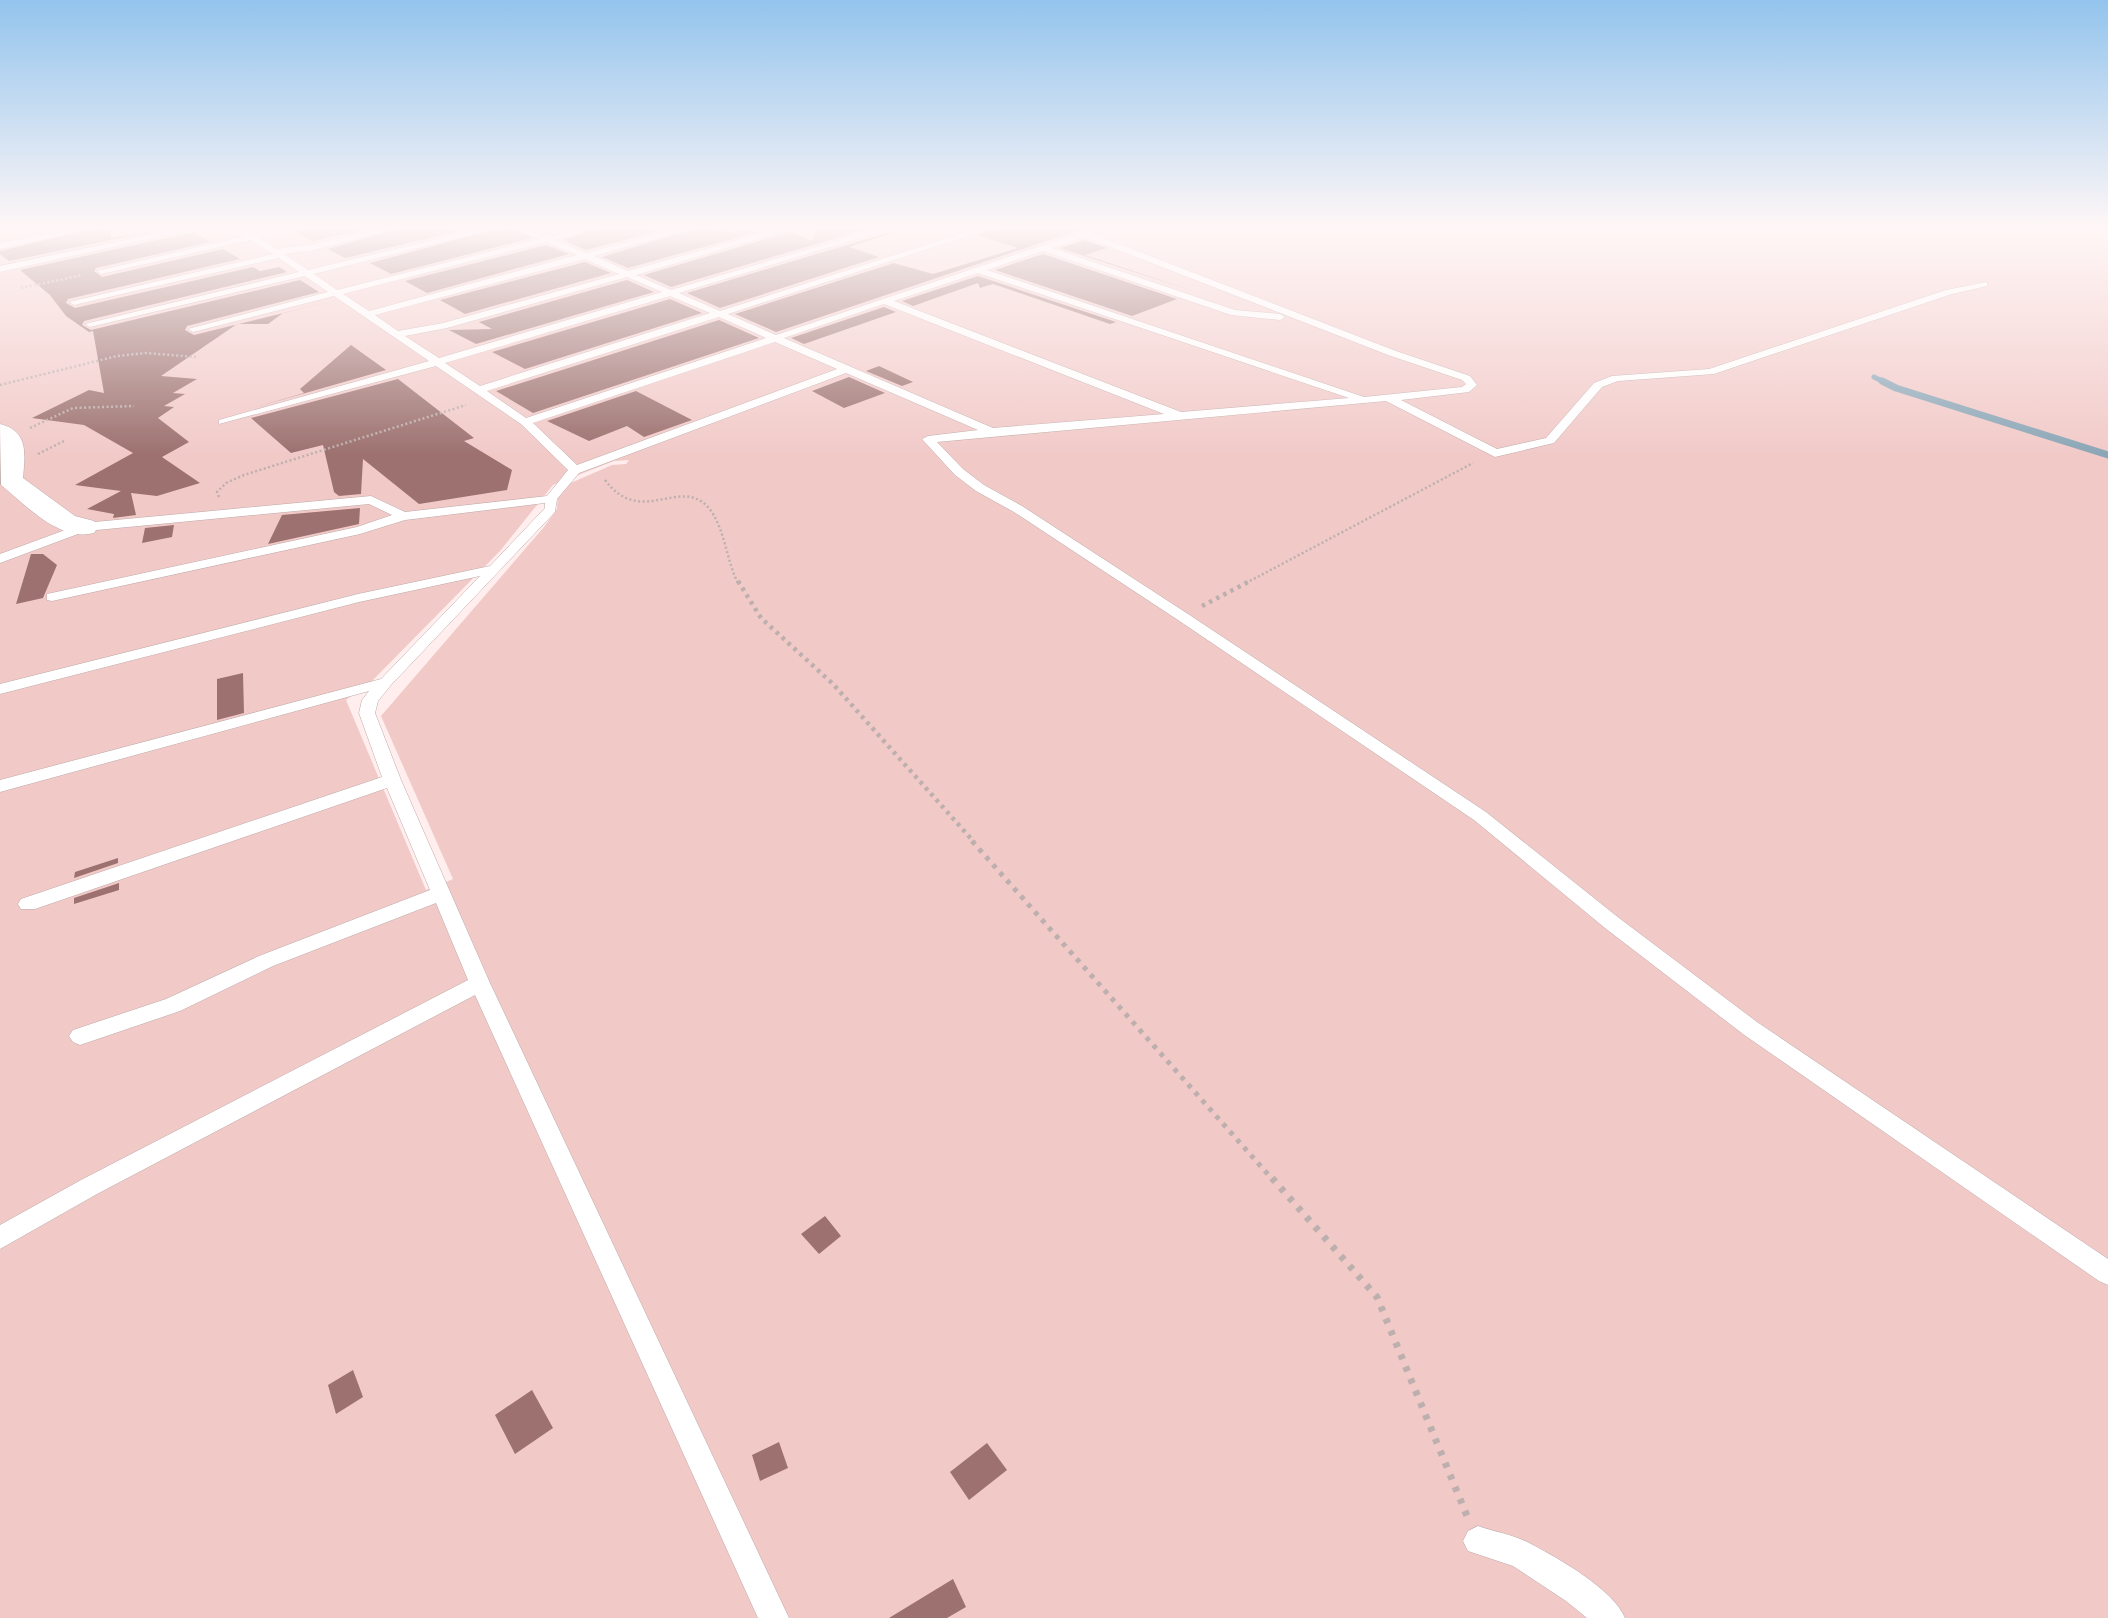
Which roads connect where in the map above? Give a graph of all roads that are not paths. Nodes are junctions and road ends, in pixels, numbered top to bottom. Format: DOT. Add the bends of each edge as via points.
graph roads {
  1 [pos="177,304"];
  2 [pos="294,304"];
  3 [pos="352,304"];
  4 [pos="407,304"];
  5 [pos="523,304"];
  6 [pos="635,304"];
  7 [pos="695,304"];
  8 [pos="752,304"];
  9 [pos="876,304"];
  10 [pos="890,304"];
  11 [pos="1078,304"];
  12 [pos="1206,304"];
  13 [pos="1263,304"];
  14 [pos="1915,304"];
  15 [pos="368,314"];
  16 [pos="719,314"];
  17 [pos="1303,319"];
  18 [pos="90,324"];
  19 [pos="193,329"];
  20 [pos="397,334"];
  21 [pos="776,337"];
  22 [pos="437,362"];
  23 [pos="846,369"];
  24 [pos="477,390"];
  25 [pos="1388,398"];
  26 [pos="1365,400"];
  27 [pos="1183,417"];
  28 [pos="223,422"];
  29 [pos="525,422"];
  30 [pos="992,432"];
  31 [pos="5,434"];
  32 [pos="6,467"];
  33 [pos="575,470"];
  34 [pos="551,499"];
  35 [pos="402,516"];
  36 [pos="84,527"];
  37 [pos="0,559"];
  38 [pos="497,568"];
  39 [pos="52,597"];
  40 [pos="386,682"];
  41 [pos="0,688"];
  42 [pos="392,780"];
  43 [pos="0,786"];
  44 [pos="441,893"];
  45 [pos="28,904"];
  46 [pos="481,983"];
  47 [pos="79,1036"];
  48 [pos="0,1238"];
  49 [pos="2108,1273"];
  50 [pos="1478,1541"];
  51 [pos="774,1618"];
  52 [pos="1610,1618"];
  1 -- 18 [label="lane"];
  2 -- 19 [label="lane"];
  3 -- 15 [label="lane"];
  4 -- 15 [label="lane"];
  5 -- 20 [label="lane"];
  6 -- 22 [label="lane"];
  7 -- 16 [label="lane"];
  8 -- 16 [label="lane"];
  9 -- 21 [label="lane"];
  10 -- 27 [label="lane"];
  11 -- 26 [label="lane"];
  12 -- 17 [label="lane" via="1234,313"];
  13 -- 17 [label="lane"];
  14 -- 25 [label="lane" via="1710,372 1616,378 1598,385 1550,441 1495,453"];
  15 -- 20 [label="lane"];
  16 -- 21 [label="lane"];
  16 -- 24 [label="lane"];
  17 -- 25 [label="lane" via="1466,378 1472,385 1465,390"];
  20 -- 22 [label="lane"];
  21 -- 23 [label="lane"];
  21 -- 29 [label="lane"];
  22 -- 24 [label="lane"];
  22 -- 28 [label="lane"];
  23 -- 30 [label="lane"];
  23 -- 33 [label="lane"];
  24 -- 29 [label="lane"];
  25 -- 26 [label="lane"];
  26 -- 27 [label="lane"];
  27 -- 30 [label="lane"];
  29 -- 33 [label="lane"];
  30 -- 49 [label="lane" via="928,439 980,488 1480,816 1750,1028"];
  31 -- 32 [label="street" via="14,445"];
  32 -- 36 [label="street" via="10,480 65,522"];
  33 -- 34 [label="lane"];
  34 -- 35 [label="lane"];
  34 -- 38 [label="lane" via="551,509"];
  35 -- 36 [label="lane" via="371,500"];
  35 -- 39 [label="lane" via="360,530"];
  36 -- 37 [label="lane"];
  38 -- 40 [label="lane"];
  38 -- 41 [label="lane"];
  40 -- 42 [label="lane" via="370,699 366,713"];
  40 -- 43 [label="lane"];
  42 -- 44 [label="lane"];
  42 -- 45 [label="lane"];
  44 -- 46 [label="lane"];
  44 -- 47 [label="lane" via="266,961 173,1005"];
  46 -- 48 [label="lane"];
  46 -- 51 [label="lane"];
  50 -- 52 [label="lane" via="1520,1554 1577,1590"];
}
